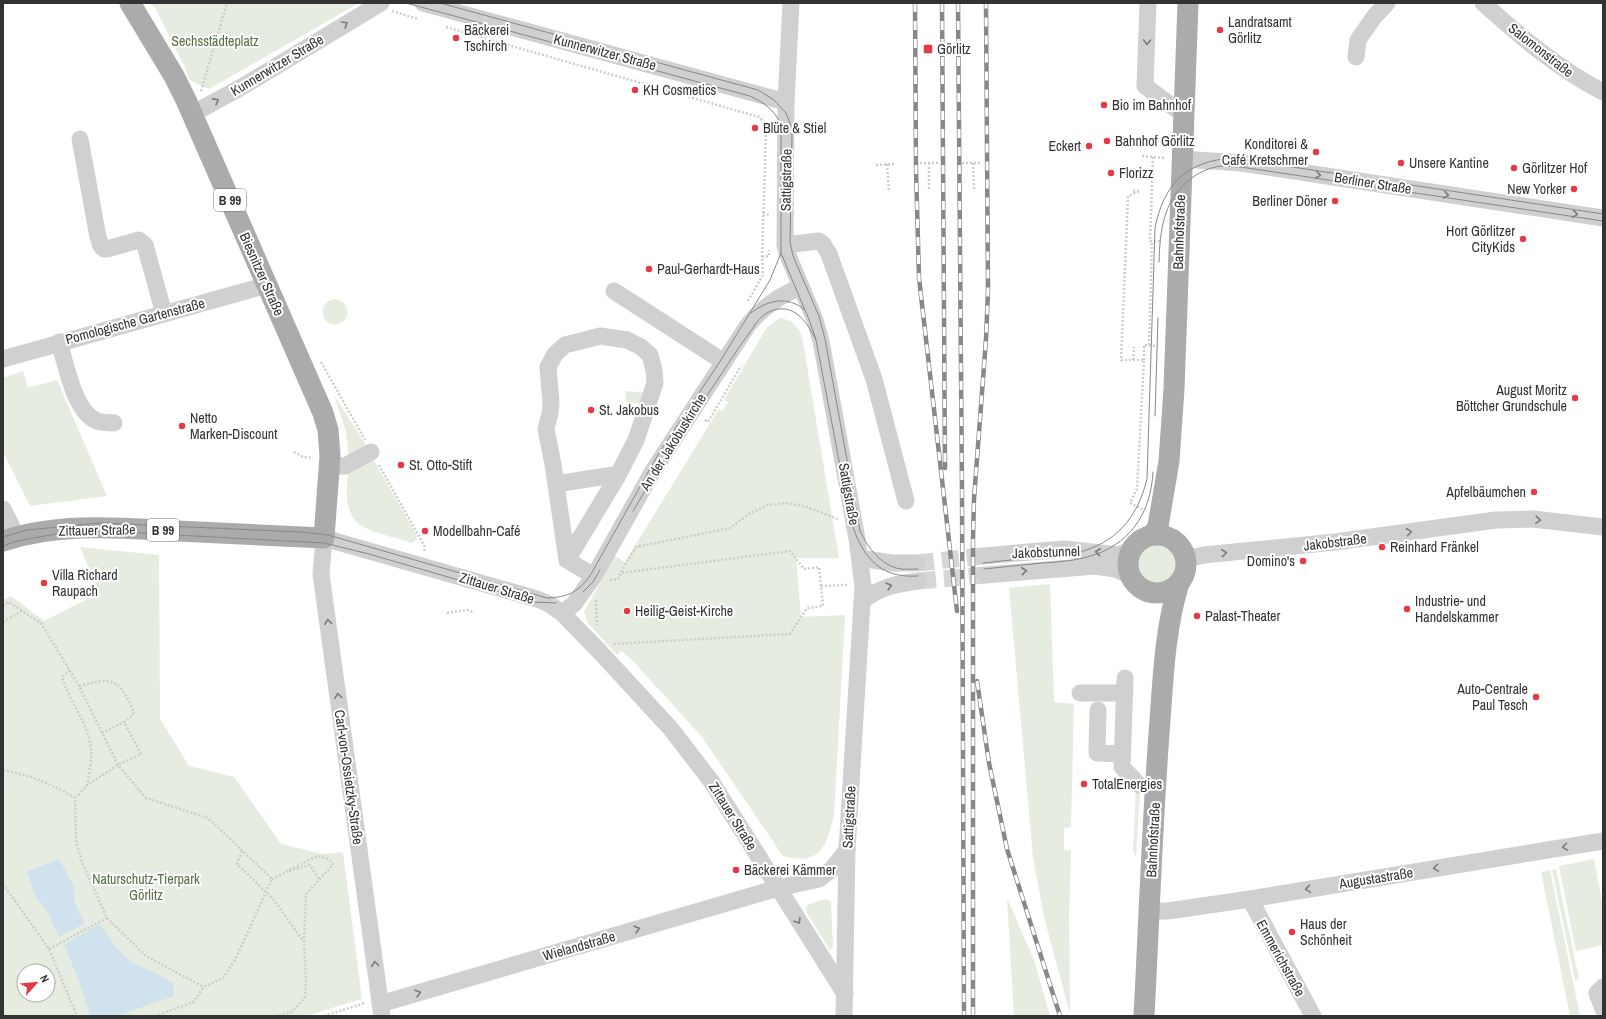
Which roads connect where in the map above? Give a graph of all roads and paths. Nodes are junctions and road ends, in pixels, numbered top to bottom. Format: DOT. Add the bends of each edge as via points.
graph roads {
  1 [pos="130,3"];
  2 [pos="227,3"];
  3 [pos="423,3"];
  4 [pos="791,3"];
  5 [pos="1148,3"];
  6 [pos="1188,3"];
  7 [pos="1387,3"];
  8 [pos="1483,3"];
  9 [pos="385,5"];
  10 [pos="423,20"];
  11 [pos="438,25"];
  12 [pos="1356,57"];
  13 [pos="1603,92"];
  14 [pos="786,102"];
  15 [pos="199,110"];
  16 [pos="1184,115"];
  17 [pos="766,132"];
  18 [pos="786,132"];
  19 [pos="80,139"];
  20 [pos="1142,156"];
  21 [pos="1152,157"];
  22 [pos="1189,159"];
  23 [pos="920,163"];
  24 [pos="929,163"];
  25 [pos="938,163"];
  26 [pos="962,163"];
  27 [pos="973,163"];
  28 [pos="982,163"];
  29 [pos="887,164"];
  30 [pos="896,164"];
  31 [pos="876,165"];
  32 [pos="974,190"];
  33 [pos="889,191"];
  34 [pos="930,191"];
  35 [pos="1133,191"];
  36 [pos="763,213"];
  37 [pos="770,214"];
  38 [pos="1603,218"];
  39 [pos="1152,241"];
  40 [pos="1166,242"];
  41 [pos="785,245"];
  42 [pos="762,257"];
  43 [pos="267,285"];
  44 [pos="801,287"];
  45 [pos="614,292"];
  46 [pos="164,314"];
  47 [pos="59,342"];
  48 [pos="1148,345"];
  49 [pos="1134,346"];
  50 [pos="1163,346"];
  51 [pos="3,359"];
  52 [pos="1133,360"];
  53 [pos="1144,360"];
  54 [pos="724,362"];
  55 [pos="743,364"];
  56 [pos="708,422"];
  57 [pos="114,423"];
  58 [pos="372,452"];
  59 [pos="1169,461"];
  60 [pos="330,466"];
  61 [pos="617,477"];
  62 [pos="556,484"];
  63 [pos="906,501"];
  64 [pos="3,509"];
  65 [pos="1145,510"];
  66 [pos="853,518"];
  67 [pos="1603,527"];
  68 [pos="1153,535"];
  69 [pos="324,538"];
  70 [pos="10,539"];
  71 [pos="1132,549"];
  72 [pos="1181,550"];
  73 [pos="983,556"];
  74 [pos="860,558"];
  75 [pos="568,560"];
  76 [pos="917,563"];
  77 [pos="621,573"];
  78 [pos="985,575"];
  79 [pos="594,576"];
  80 [pos="1131,576"];
  81 [pos="919,582"];
  82 [pos="1179,583"];
  83 [pos="845,585"];
  84 [pos="821,586"];
  85 [pos="1147,592"];
  86 [pos="596,598"];
  87 [pos="863,600"];
  88 [pos="3,605"];
  89 [pos="22,611"];
  90 [pos="473,612"];
  91 [pos="447,613"];
  92 [pos="562,613"];
  93 [pos="3,622"];
  94 [pos="600,630"];
  95 [pos="607,640"];
  96 [pos="1164,664"];
  97 [pos="70,670"];
  98 [pos="79,686"];
  99 [pos="1080,692"];
  100 [pos="1098,710"];
  101 [pos="124,722"];
  102 [pos="102,733"];
  103 [pos="1122,754"];
  104 [pos="118,766"];
  105 [pos="3,770"];
  106 [pos="1139,785"];
  107 [pos="86,786"];
  108 [pos="76,798"];
  109 [pos="1603,841"];
  110 [pos="847,850"];
  111 [pos="242,851"];
  112 [pos="283,873"];
  113 [pos="272,880"];
  114 [pos="319,880"];
  115 [pos="3,884"];
  116 [pos="778,888"];
  117 [pos="1250,899"];
  118 [pos="1149,911"];
  119 [pos="107,918"];
  120 [pos="304,942"];
  121 [pos="49,948"];
  122 [pos="204,987"];
  123 [pos="1603,987"];
  124 [pos="845,994"];
  125 [pos="1603,1009"];
  126 [pos="381,1010"];
  127 [pos="77,1016"];
  128 [pos="156,1016"];
  129 [pos="277,1016"];
  130 [pos="324,1016"];
  131 [pos="844,1016"];
  132 [pos="1144,1016"];
  133 [pos="1313,1016"];
  1 -- 15 [label="main road, Biesnitzer Straße / B 99" via="174,76"];
  2 -- 15 [label="path" via="200,94"];
  3 -- 14 [label="street, Kunnerwitzer Straße"];
  4 -- 14 [label="street, Sattigstraße"];
  5 -- 16 [label="street, one-way" via="1145,90"];
  6 -- 16 [label="main road, Bahnhofstraße"];
  7 -- 12 [label="street" via="1358,40"];
  8 -- 13 [label="street, Salomonstraße" via="1529,44 1577,78"];
  9 -- 10 [label="path" via="392,12"];
  15 -- 9 [label="street, Kunnerwitzer Straße, one-way"];
  11 -- 17 [label="path" via="759,117 766,124"];
  14 -- 18 [label="street, Sattigstraße"];
  15 -- 43 [label="main road, Biesnitzer Straße / B 99"];
  16 -- 22 [label="main road, Bahnhofstraße"];
  17 -- 18 [label="path"];
  17 -- 36 [label="path"];
  18 -- 41 [label="street, Sattigstraße"];
  19 -- 46 [label="street" via="101,246 107,249 139,240 145,245"];
  20 -- 21 [label="path"];
  21 -- 22 [label="path"];
  21 -- 39 [label="path"];
  22 -- 38 [label="street, Berliner Straße, one-way" via="1241,163"];
  22 -- 59 [label="main road, Bahnhofstraße"];
  23 -- 24 [label="path"];
  24 -- 25 [label="path"];
  24 -- 34 [label="path"];
  26 -- 27 [label="path"];
  27 -- 28 [label="path"];
  27 -- 32 [label="path"];
  29 -- 30 [label="path"];
  29 -- 31 [label="path"];
  29 -- 33 [label="path"];
  35 -- 52 [label="path" via="1140,191 1128,196 1120,360"];
  36 -- 37 [label="path"];
  36 -- 42 [label="path"];
  39 -- 40 [label="path"];
  39 -- 48 [label="path"];
  41 -- 44 [label="street, Sattigstraße"];
  41 -- 63 [label="street" via="819,241 829,254 874,379"];
  43 -- 46 [label="street, Pomologische Gartenstraße"];
  43 -- 60 [label="main road, Biesnitzer Straße / B 99" via="323,413 330,443"];
  44 -- 54 [label="street, An der Jakobuskirche" via="774,301 754,318"];
  44 -- 66 [label="street, Sattigstraße" via="821,340"];
  45 -- 54 [label="street"];
  46 -- 47 [label="street, Pomologische Gartenstraße"];
  47 -- 51 [label="street, Pomologische Gartenstraße"];
  47 -- 57 [label="street" via="83,410 96,421"];
  48 -- 50 [label="path"];
  48 -- 53 [label="path" via="1144,345"];
  49 -- 52 [label="path"];
  52 -- 53 [label="path"];
  53 -- 65 [label="path" via="1137,489 1130,503"];
  54 -- 79 [label="street, An der Jakobuskirche" via="653,471"];
  55 -- 56 [label="path"];
  58 -- 60 [label="street" via="345,466"];
  59 -- 68 [label="main road, Bahnhofstraße" via="1158,526"];
  59 -- 72 [label="main road, Bahnhofstraße" via="1172,524"];
  60 -- 69 [label="main road, Biesnitzer Straße / B 99"];
  61 -- 62 [label="street" via="613,475"];
  61 -- 62 [label="street" via="636,440 655,383 654,370 650,355 641,347 627,340 600,336 565,345 555,354 548,367 551,403 546,429"];
  61 -- 75 [label="street"];
  62 -- 75 [label="street"];
  64 -- 70 [label="street"];
  66 -- 74 [label="street, Sattigstraße"];
  66 -- 77 [label="path" via="838,519 788,503 768,505 749,514 730,528 636,547"];
  72 -- 67 [label="street, Jakobstraße, one-way" via="1204,555 1335,542 1496,520 1533,519"];
  68 -- 71 [label="main road" via="1141,540"];
  68 -- 72 [label="main road" via="1161,535"];
  69 -- 70 [label="main road, Zittauer Straße / B 99" via="103,527 60,530"];
  69 -- 92 [label="street, Zittauer Straße" via="537,599"];
  126 -- 69 [label="street, Carl-von-Ossietzky-Straße, one-way" via="321,574"];
  71 -- 73 [label="street, Jakobstunnel, one-way" via="1119,555 1064,549"];
  71 -- 80 [label="main road" via="1128,566"];
  72 -- 82 [label="main road, Bahnhofstraße" via="1186,569"];
  74 -- 76 [label="street" via="890,563"];
  74 -- 87 [label="street, Sattigstraße"];
  75 -- 79 [label="street"];
  77 -- 79 [label="path" via="618,579 603,580"];
  77 -- 84 [label="path" via="790,551 804,569 819,567"];
  78 -- 80 [label="street, Jakobstunnel, one-way" via="1095,566 1115,569"];
  79 -- 92 [label="street, An der Jakobuskirche" via="574,604"];
  80 -- 85 [label="main road, Bahnhofstraße" via="1137,586"];
  87 -- 81 [label="street, one-way" via="891,585"];
  82 -- 85 [label="main road" via="1164,592"];
  82 -- 96 [label="main road, Bahnhofstraße" via="1173,604"];
  83 -- 84 [label="path"];
  84 -- 95 [label="path" via="823,606 807,608 790,634 611,644"];
  85 -- 96 [label="main road, Bahnhofstraße" via="1154,600 1159,614"];
  86 -- 94 [label="path" via="596,624"];
  87 -- 110 [label="street, Sattigstraße"];
  88 -- 89 [label="path" via="9,602"];
  89 -- 93 [label="path"];
  89 -- 97 [label="path" via="41,623"];
  90 -- 91 [label="path" via="467,610"];
  92 -- 116 [label="street, Zittauer Straße" via="671,729 711,781"];
  96 -- 118 [label="main road, Bahnhofstraße"];
  97 -- 98 [label="path"];
  97 -- 107 [label="path" via="62,677 90,736 92,747"];
  98 -- 101 [label="path" via="102,681 117,683 134,710 133,715"];
  98 -- 102 [label="path"];
  99 -- 103 [label="street" via="1125,686"];
  100 -- 103 [label="street" via="1096,753"];
  101 -- 102 [label="path"];
  101 -- 104 [label="path" via="141,754"];
  102 -- 104 [label="path"];
  103 -- 106 [label="street" via="1122,767"];
  104 -- 107 [label="path"];
  104 -- 111 [label="path" via="146,798 208,818"];
  105 -- 108 [label="path" via="53,785"];
  107 -- 108 [label="path"];
  108 -- 119 [label="path" via="76,842"];
  109 -- 117 [label="street, Augustastraße, one-way"];
  110 -- 116 [label="street" via="832,869 819,879"];
  110 -- 124 [label="street, Sattigstraße"];
  111 -- 113 [label="path"];
  111 -- 120 [label="path, bridge" via="237,864 273,899"];
  112 -- 113 [label="path"];
  112 -- 114 [label="path" via="310,865"];
  112 -- 114 [label="path" via="318,856 329,859 333,865"];
  113 -- 122 [label="path" via="235,960 223,978"];
  114 -- 120 [label="path" via="306,894"];
  115 -- 121 [label="path"];
  116 -- 124 [label="street, one-way"];
  126 -- 116 [label="street, Wielandstraße, one-way"];
  117 -- 118 [label="street, Augustastraße" via="1173,911"];
  117 -- 133 [label="street, Emmerichstraße"];
  118 -- 132 [label="main road, Bahnhofstraße"];
  119 -- 121 [label="path"];
  119 -- 122 [label="path" via="146,956"];
  120 -- 129 [label="path" via="305,997 293,1011"];
  121 -- 127 [label="path"];
  122 -- 128 [label="path" via="193,1002"];
  123 -- 125 [label="street" via="1597,993"];
  124 -- 131 [label="street, Sattigstraße"];
  126 -- 130 [label="path" via="364,1003"];
}
